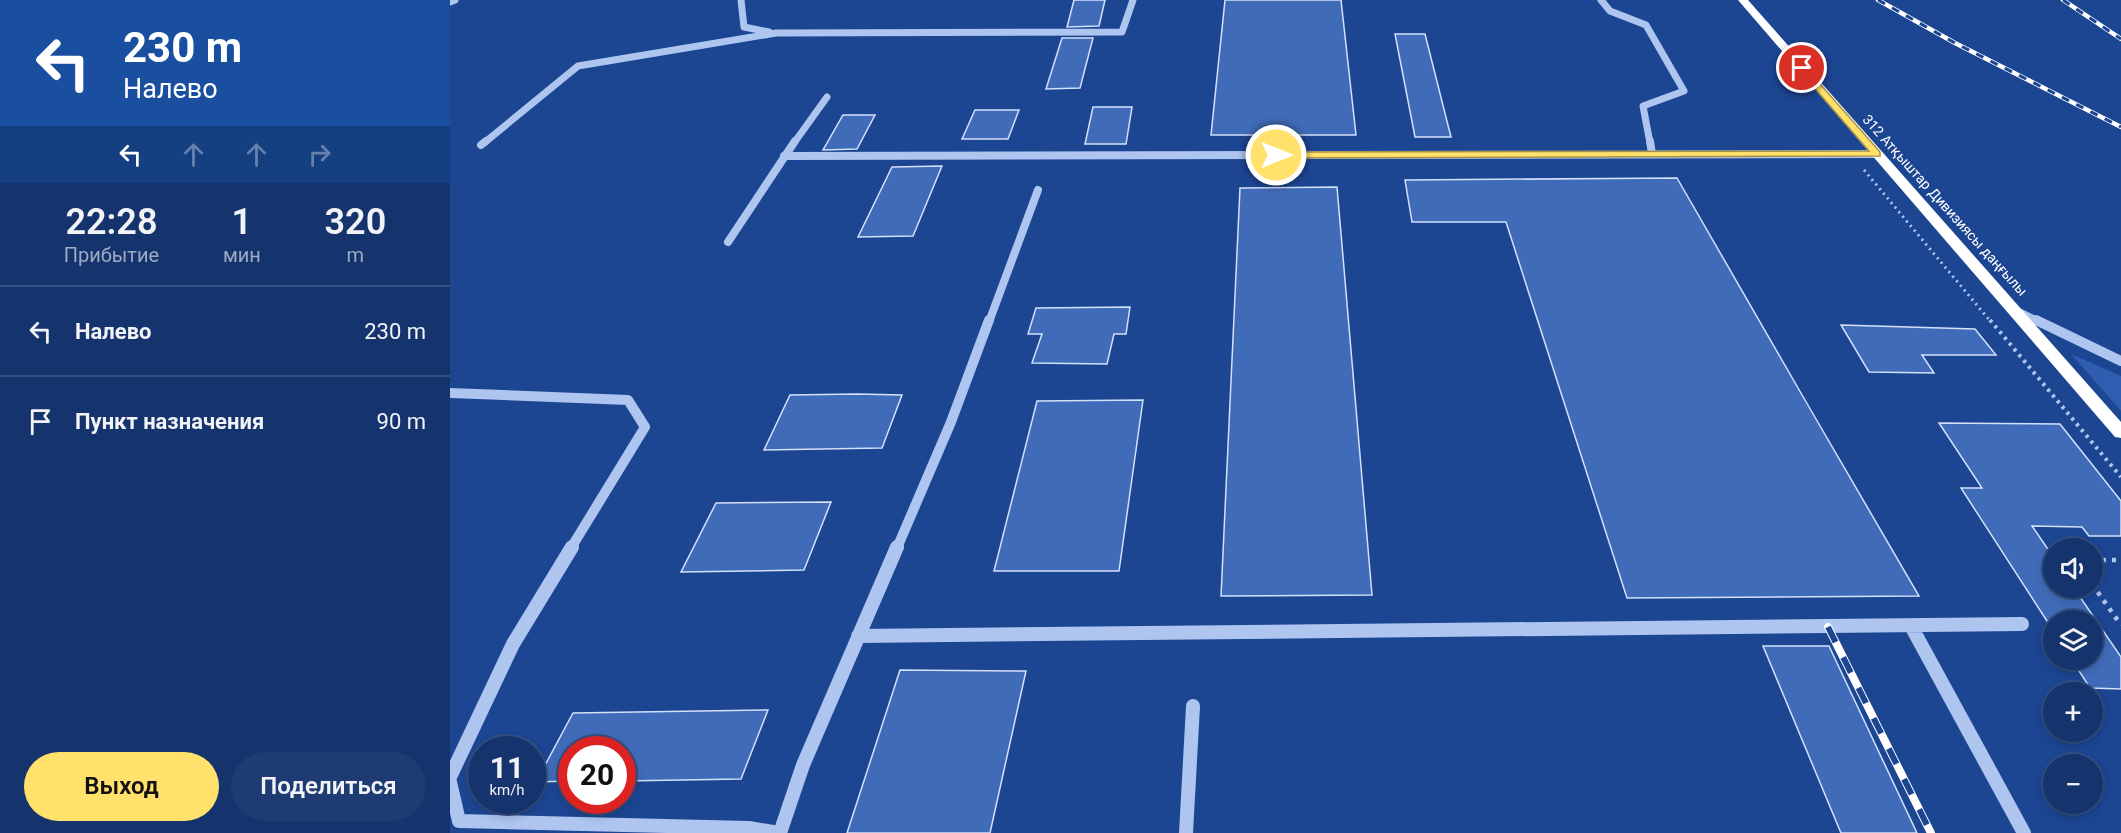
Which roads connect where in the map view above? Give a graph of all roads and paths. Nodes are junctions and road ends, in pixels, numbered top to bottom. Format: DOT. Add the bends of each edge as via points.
graph roads {
  1 [pos="454,0"];
  2 [pos="741,0"];
  3 [pos="1132,0"];
  4 [pos="1601,0"];
  5 [pos="1743,0"];
  6 [pos="450,2"];
  7 [pos="776,33"];
  8 [pos="827,97"];
  9 [pos="481,146"];
  10 [pos="1652,154"];
  11 [pos="1850,154"];
  12 [pos="1876,154"];
  13 [pos="784,156"];
  14 [pos="1038,190"];
  15 [pos="728,242"];
  16 [pos="2017,311"];
  17 [pos="2121,361"];
  18 [pos="450,393"];
  19 [pos="2121,433"];
  20 [pos="2121,477"];
  21 [pos="2103,560"];
  22 [pos="2121,560"];
  23 [pos="2102,598"];
  24 [pos="2022,624"];
  25 [pos="2121,625"];
  26 [pos="1911,626"];
  27 [pos="858,636"];
  28 [pos="1193,706"];
  29 [pos="450,777"];
  30 [pos="450,782"];
  31 [pos="779,833"];
  32 [pos="1186,833"];
  33 [pos="2024,833"];
  1 -- 6 [label="lane"];
  2 -- 7 [label="lane" via="744,27"];
  3 -- 7 [label="lane" via="1122,32"];
  4 -- 10 [label="lane" via="1610,11 1646,25 1684,91 1643,106"];
  5 -- 12 [label="highway, 312 Атқыштар Дивизиясы даңғылы"];
  7 -- 9 [label="lane" via="578,66"];
  8 -- 13 [label="lane"];
  10 -- 11 [label="lane"];
  10 -- 13 [label="lane"];
  11 -- 12 [label="lane"];
  11 -- 20 [label="path"];
  12 -- 16 [label="highway, 312 Атқыштар Дивизиясы даңғылы"];
  13 -- 15 [label="lane"];
  14 -- 27 [label="lane" via="951,422"];
  16 -- 17 [label="lane"];
  16 -- 19 [label="highway, 312 Атқыштар Дивизиясы даңғылы"];
  18 -- 29 [label="lane" via="628,400 645,427 513,644"];
  21 -- 22 [label="path"];
  23 -- 25 [label="path"];
  24 -- 26 [label="lane"];
  26 -- 27 [label="lane"];
  26 -- 33 [label="lane"];
  27 -- 31 [label="lane" via="803,765"];
  28 -- 32 [label="lane"];
  30 -- 31 [label="lane" via="459,821 749,828"];
}
